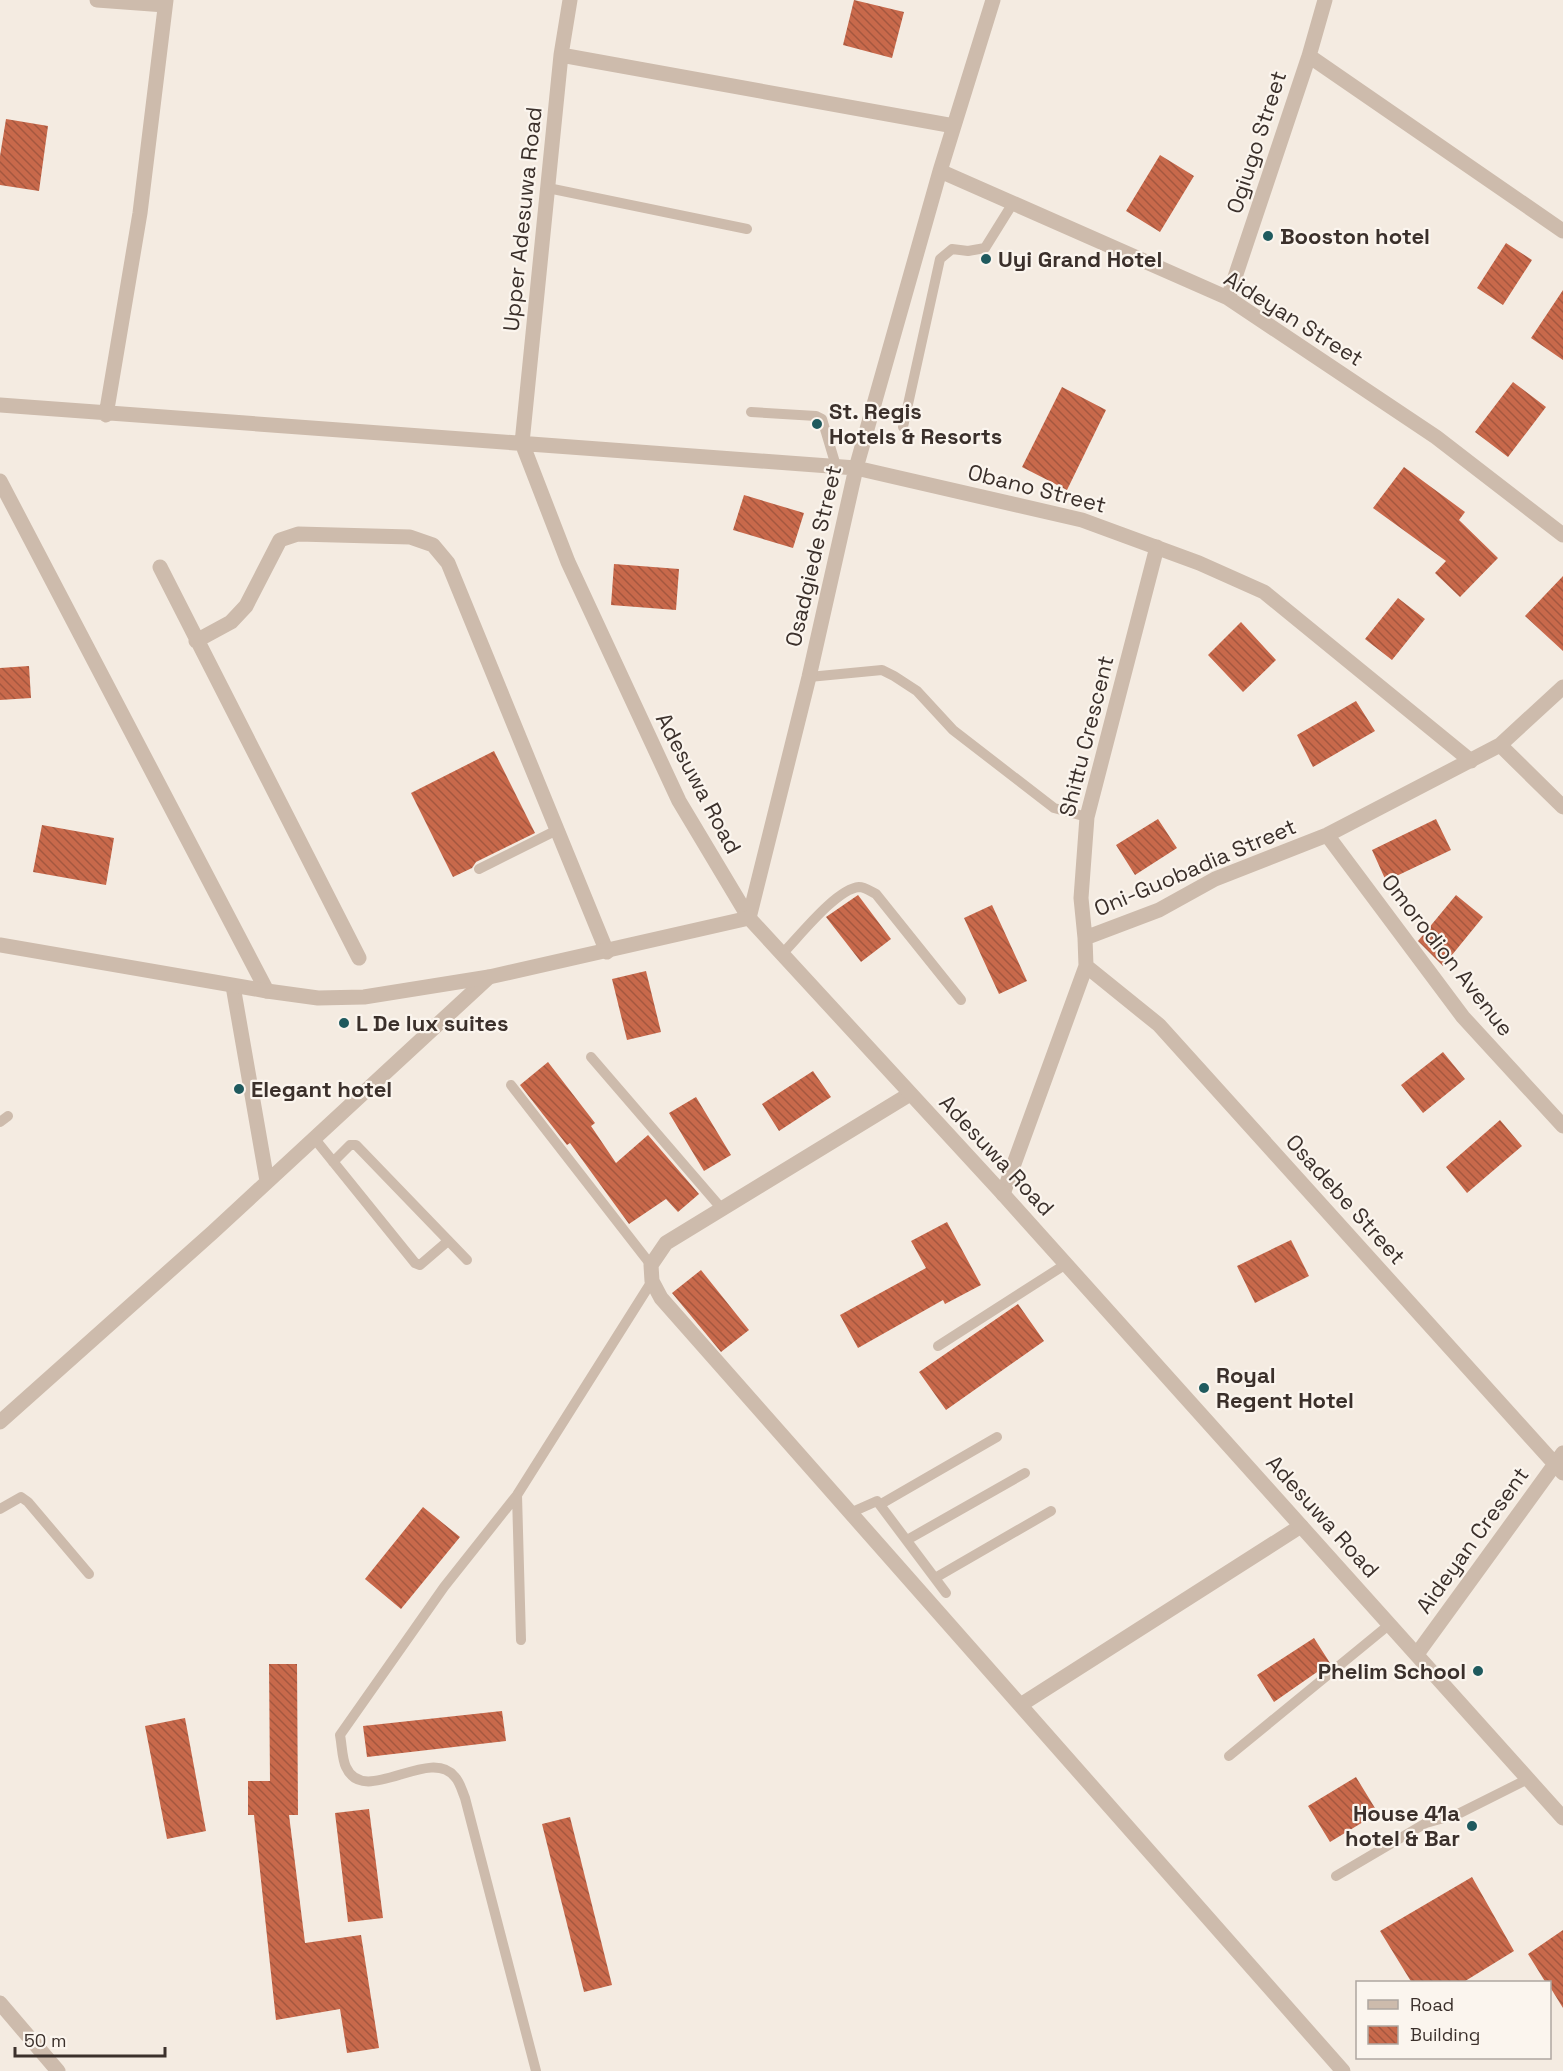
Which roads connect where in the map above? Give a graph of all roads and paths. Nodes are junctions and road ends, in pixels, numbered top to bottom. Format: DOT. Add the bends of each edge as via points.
graph roads {
  1 [pos="97,0"];
  2 [pos="570,0"];
  3 [pos="993,0"];
  4 [pos="1325,0"];
  5 [pos="166,2"];
  6 [pos="561,55"];
  7 [pos="1309,56"];
  8 [pos="954,126"];
  9 [pos="940,171"];
  10 [pos="548,188"];
  11 [pos="1013,203"];
  12 [pos="747,229"];
  13 [pos="1563,231"];
  14 [pos="1228,298"];
  15 [pos="0,405"];
  16 [pos="751,412"];
  17 [pos="106,415"];
  18 [pos="903,427"];
  19 [pos="522,442"];
  20 [pos="837,466"];
  21 [pos="856,468"];
  22 [pos="0,481"];
  23 [pos="1563,535"];
  24 [pos="1157,547"];
  25 [pos="160,567"];
  26 [pos="196,641"];
  27 [pos="809,677"];
  28 [pos="1563,687"];
  29 [pos="1500,745"];
  30 [pos="1471,761"];
  31 [pos="1563,807"];
  32 [pos="1087,817"];
  33 [pos="557,830"];
  34 [pos="1327,835"];
  35 [pos="479,868"];
  36 [pos="749,918"];
  37 [pos="1085,938"];
  38 [pos="0,945"];
  39 [pos="607,951"];
  40 [pos="782,954"];
  41 [pos="359,958"];
  42 [pos="1086,966"];
  43 [pos="489,977"];
  44 [pos="233,986"];
  45 [pos="267,991"];
  46 [pos="961,1000"];
  47 [pos="591,1057"];
  48 [pos="511,1085"];
  49 [pos="910,1094"];
  50 [pos="1563,1126"];
  51 [pos="314,1138"];
  52 [pos="333,1162"];
  53 [pos="267,1181"];
  54 [pos="1003,1194"];
  55 [pos="722,1209"];
  56 [pos="448,1241"];
  57 [pos="467,1260"];
  58 [pos="1066,1264"];
  59 [pos="652,1273"];
  60 [pos="938,1346"];
  61 [pos="0,1422"];
  62 [pos="997,1437"];
  63 [pos="1560,1464"];
  64 [pos="1025,1473"];
  65 [pos="517,1494"];
  66 [pos="881,1504"];
  67 [pos="0,1509"];
  68 [pos="1051,1511"];
  69 [pos="850,1514"];
  70 [pos="1301,1526"];
  71 [pos="907,1540"];
  72 [pos="89,1574"];
  73 [pos="935,1578"];
  74 [pos="946,1593"];
  75 [pos="1390,1624"];
  76 [pos="521,1640"];
  77 [pos="1417,1654"];
  78 [pos="1022,1704"];
  79 [pos="1229,1756"];
  80 [pos="1528,1779"];
  81 [pos="1563,1818"];
  82 [pos="1336,1876"];
  83 [pos="0,2003"];
  84 [pos="58,2071"];
  85 [pos="536,2071"];
  86 [pos="1343,2071"];
  1 -- 5 [label="street"];
  2 -- 6 [label="street, Upper Adesuwa Road"];
  3 -- 8 [label="street, Osadgiede Street"];
  4 -- 7 [label="street, Ogiugo Street"];
  5 -- 17 [label="street" via="140,213"];
  6 -- 8 [label="street"];
  6 -- 10 [label="street, Upper Adesuwa Road"];
  7 -- 13 [label="street"];
  7 -- 14 [label="street, Ogiugo Street"];
  8 -- 9 [label="street, Osadgiede Street"];
  9 -- 11 [label="street, Aideyan Street"];
  9 -- 21 [label="street, Osadgiede Street"];
  10 -- 12 [label="lane"];
  10 -- 19 [label="street, Upper Adesuwa Road"];
  11 -- 14 [label="street, Aideyan Street"];
  11 -- 18 [label="lane" via="985,248 952,249 940,259"];
  14 -- 23 [label="street, Aideyan Street" via="1436,436"];
  15 -- 17 [label="street, Obano Street"];
  16 -- 20 [label="lane" via="822,419"];
  17 -- 19 [label="street, Obano Street"];
  19 -- 20 [label="street, Obano Street"];
  19 -- 36 [label="street, Adesuwa Road" via="568,562 669,780"];
  20 -- 21 [label="street, Obano Street"];
  21 -- 24 [label="street, Obano Street" via="1082,520"];
  21 -- 27 [label="street, Osadgiede Street"];
  22 -- 45 [label="street"];
  24 -- 30 [label="street, Obano Street" via="1264,592"];
  24 -- 32 [label="street, Shittu Crescent"];
  25 -- 26 [label="street"];
  26 -- 33 [label="street" via="231,622 246,606 280,540 298,534 410,537 433,545 447,563"];
  26 -- 41 [label="street"];
  27 -- 32 [label="lane" via="882,670 894,676 917,691 953,730 1054,808"];
  27 -- 36 [label="street, Osadgiede Street"];
  28 -- 29 [label="street, Oni-Guobadia Street"];
  29 -- 30 [label="street, Oni-Guobadia Street"];
  29 -- 31 [label="street"];
  30 -- 34 [label="street, Oni-Guobadia Street"];
  32 -- 37 [label="street, Shittu Crescent" via="1081,897"];
  33 -- 35 [label="lane"];
  33 -- 39 [label="street"];
  34 -- 37 [label="street, Oni-Guobadia Street" via="1215,879 1160,910"];
  34 -- 50 [label="street, Omorodion Avenue" via="1463,1017"];
  36 -- 39 [label="street"];
  36 -- 40 [label="street, Adesuwa Road"];
  37 -- 42 [label="street, Oni-Guobadia Street"];
  38 -- 44 [label="street"];
  39 -- 43 [label="street"];
  40 -- 46 [label="lane" via="838,896 862,887 876,894"];
  40 -- 49 [label="street, Adesuwa Road"];
  42 -- 54 [label="street, Oni-Guobadia Street"];
  42 -- 63 [label="street, Osadebe Street" via="1159,1025"];
  43 -- 45 [label="street" via="364,997 318,998"];
  43 -- 51 [label="street"];
  44 -- 45 [label="street"];
  44 -- 53 [label="street"];
  47 -- 55 [label="lane"];
  48 -- 59 [label="lane"];
  49 -- 54 [label="street, Adesuwa Road"];
  49 -- 55 [label="street"];
  51 -- 52 [label="lane"];
  51 -- 53 [label="street"];
  52 -- 56 [label="lane" via="350,1145 356,1145"];
  52 -- 56 [label="lane" via="414,1263 426,1262"];
  53 -- 61 [label="street"];
  54 -- 58 [label="street, Adesuwa Road"];
  55 -- 59 [label="street" via="666,1243"];
  56 -- 57 [label="lane"];
  58 -- 60 [label="lane"];
  58 -- 70 [label="street, Adesuwa Road"];
  59 -- 65 [label="lane"];
  59 -- 69 [label="street" via="661,1298"];
  62 -- 66 [label="lane"];
  63 -- 77 [label="street, Aideyan Cresent"];
  64 -- 71 [label="lane"];
  65 -- 76 [label="lane"];
  65 -- 85 [label="lane" via="444,1587 340,1735 346,1768 357,1780 367,1783 417,1770 446,1769 455,1776 465,1798"];
  66 -- 69 [label="lane" via="872,1501"];
  66 -- 71 [label="lane"];
  67 -- 72 [label="lane" via="21,1497 28,1502"];
  68 -- 73 [label="lane"];
  69 -- 78 [label="street"];
  70 -- 75 [label="street, Adesuwa Road"];
  70 -- 78 [label="street"];
  71 -- 73 [label="lane"];
  73 -- 74 [label="lane"];
  75 -- 77 [label="street, Adesuwa Road"];
  75 -- 79 [label="lane"];
  77 -- 80 [label="street, Adesuwa Road"];
  78 -- 86 [label="street"];
  80 -- 81 [label="street, Adesuwa Road"];
  80 -- 82 [label="lane" via="1458,1814 1426,1823"];
  83 -- 84 [label="street"];
}
